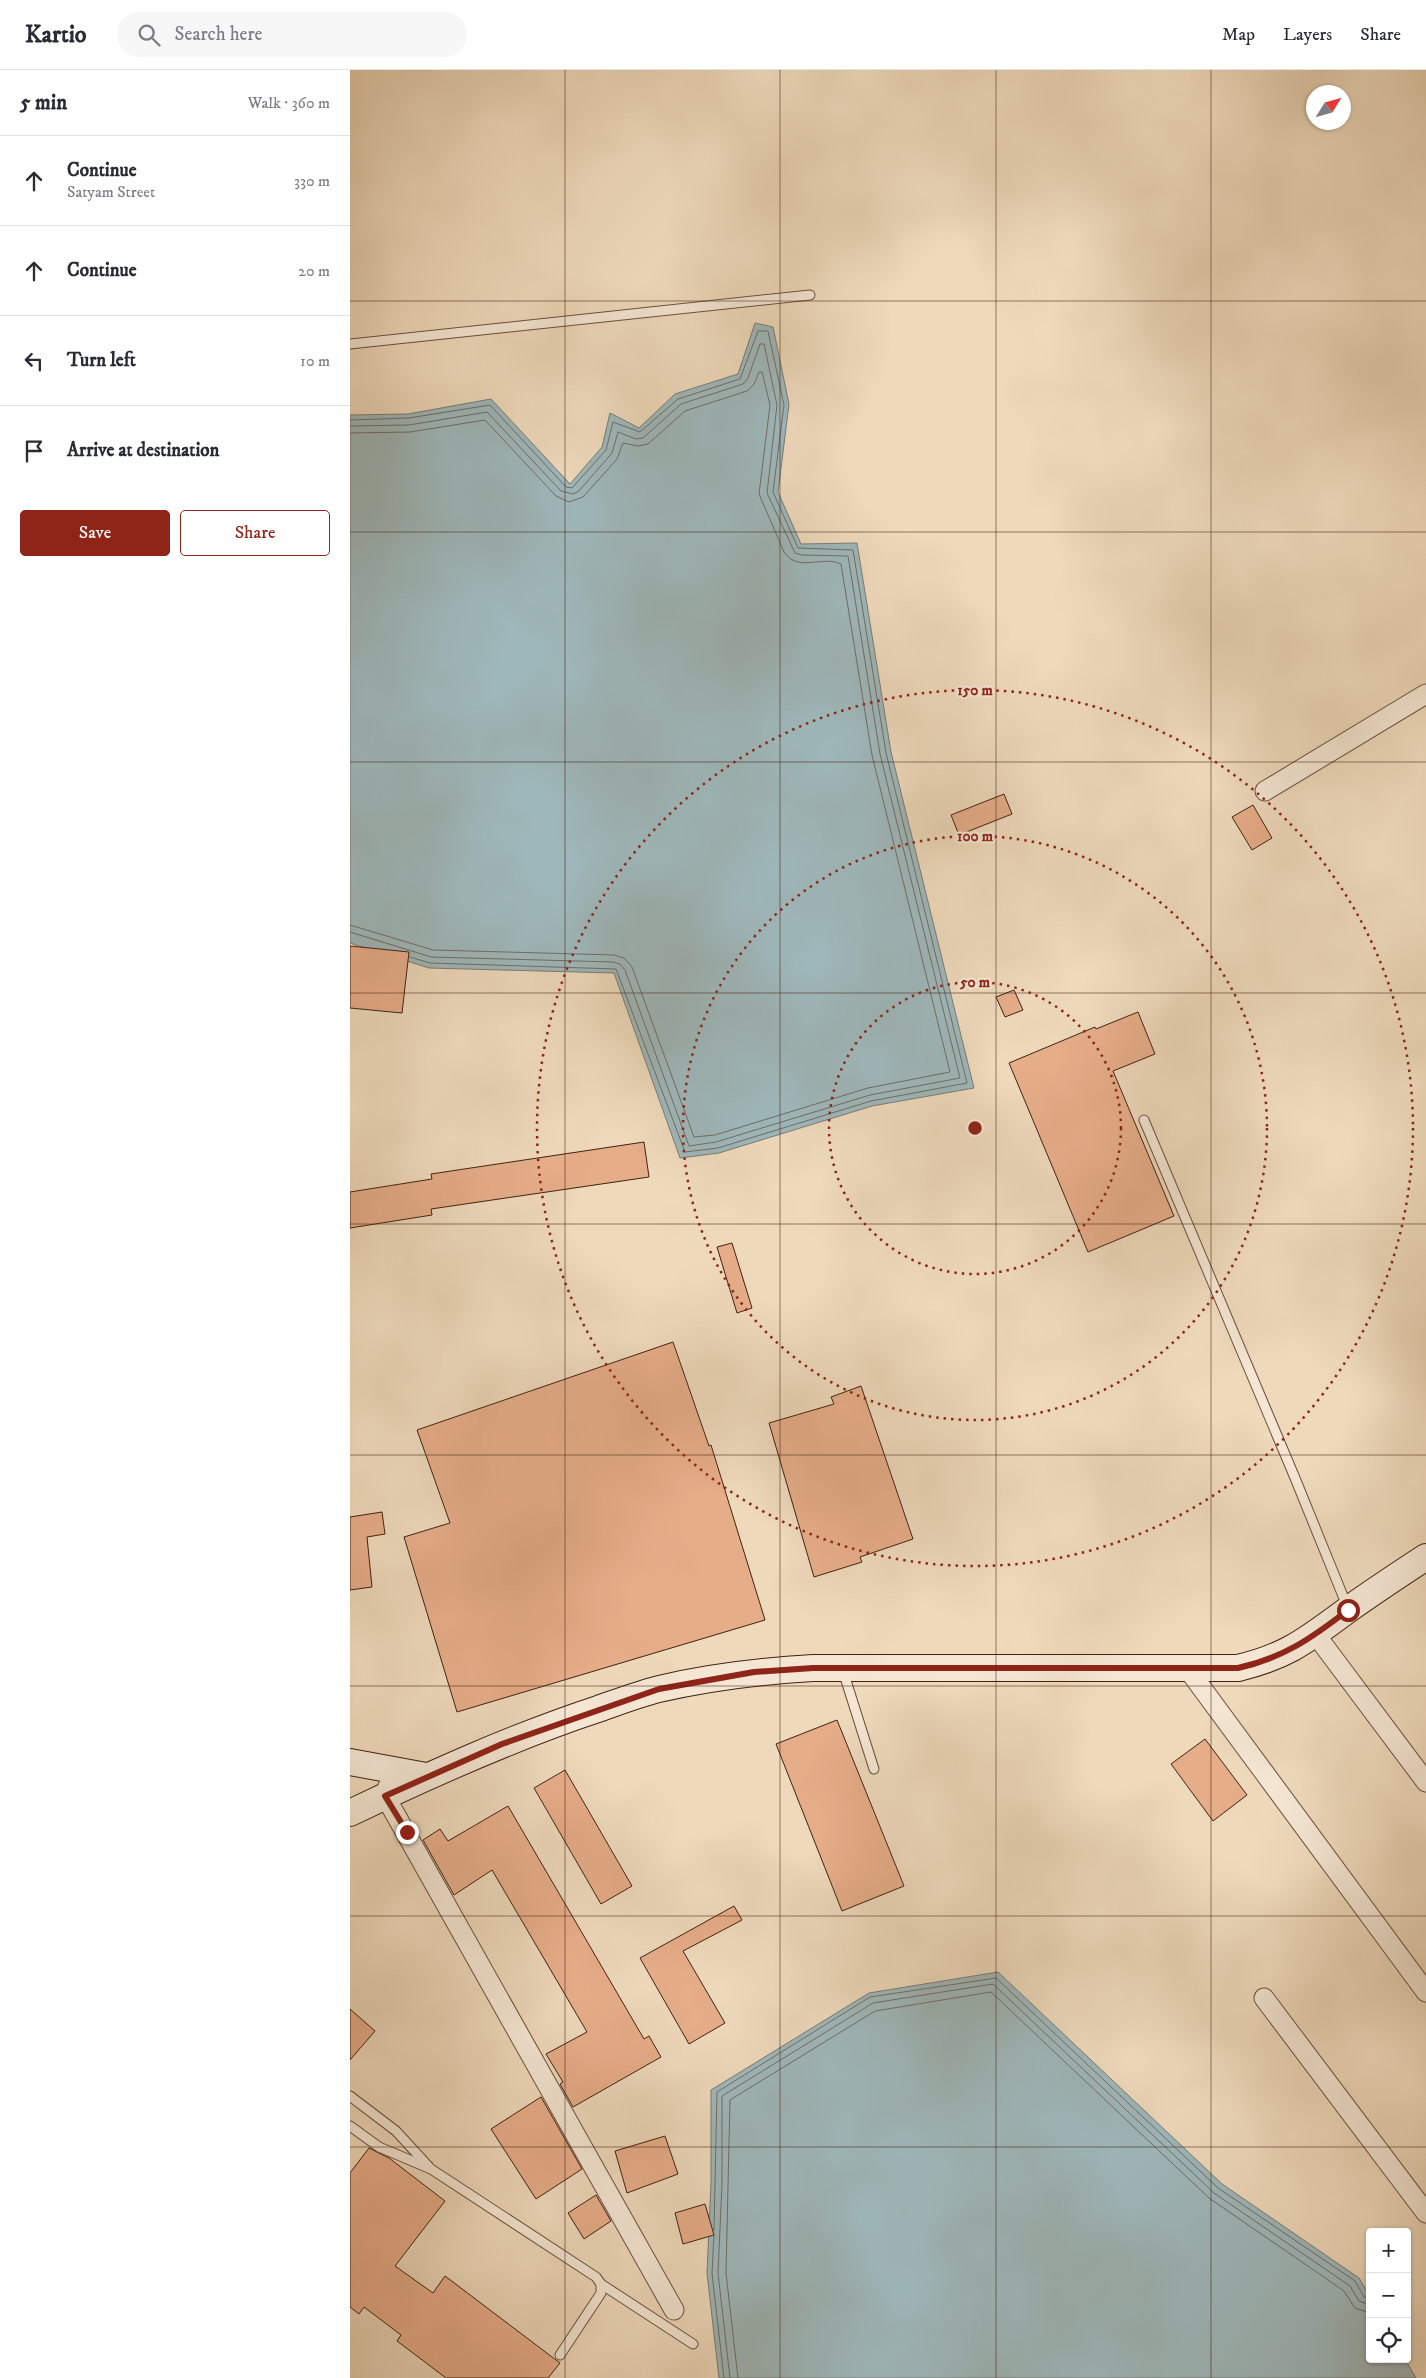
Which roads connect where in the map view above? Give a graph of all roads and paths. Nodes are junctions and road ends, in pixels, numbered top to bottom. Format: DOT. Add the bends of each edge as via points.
graph roads {
  1 [pos="810,295"];
  2 [pos="350,344"];
  3 [pos="1426,694"];
  4 [pos="1265,792"];
  5 [pos="1144,1120"];
  6 [pos="1426,1557"];
  7 [pos="1348,1610"];
  8 [pos="1316,1635"];
  9 [pos="842,1668"];
  10 [pos="1187,1668"];
  11 [pos="350,1762"];
  12 [pos="874,1769"];
  13 [pos="393,1770"];
  14 [pos="426,1776"];
  15 [pos="1426,1782"];
  16 [pos="385,1796"];
  17 [pos="350,1813"];
  18 [pos="1426,1992"];
  19 [pos="1264,1998"];
  20 [pos="350,2096"];
  21 [pos="350,2126"];
  22 [pos="431,2169"];
  23 [pos="1426,2213"];
  24 [pos="601,2284"];
  25 [pos="674,2310"];
  26 [pos="693,2344"];
  27 [pos="560,2355"];
  1 -- 2 [label="lane"];
  3 -- 4 [label="street"];
  5 -- 7 [label="lane"];
  6 -- 7 [label="street"];
  7 -- 8 [label="street"];
  8 -- 10 [label="street" via="1264,1662 1238,1668"];
  8 -- 15 [label="street"];
  9 -- 10 [label="street"];
  9 -- 12 [label="lane"];
  9 -- 14 [label="street" via="754,1672 659,1689 502,1744"];
  10 -- 18 [label="street"];
  11 -- 13 [label="street"];
  13 -- 14 [label="street"];
  13 -- 16 [label="street"];
  14 -- 16 [label="street"];
  16 -- 17 [label="street"];
  16 -- 25 [label="street"];
  19 -- 23 [label="street"];
  20 -- 22 [label="lane" via="396,2131"];
  21 -- 22 [label="lane" via="379,2147"];
  22 -- 24 [label="lane" via="596,2277"];
  24 -- 26 [label="lane"];
  24 -- 27 [label="lane" via="602,2293"];
}
